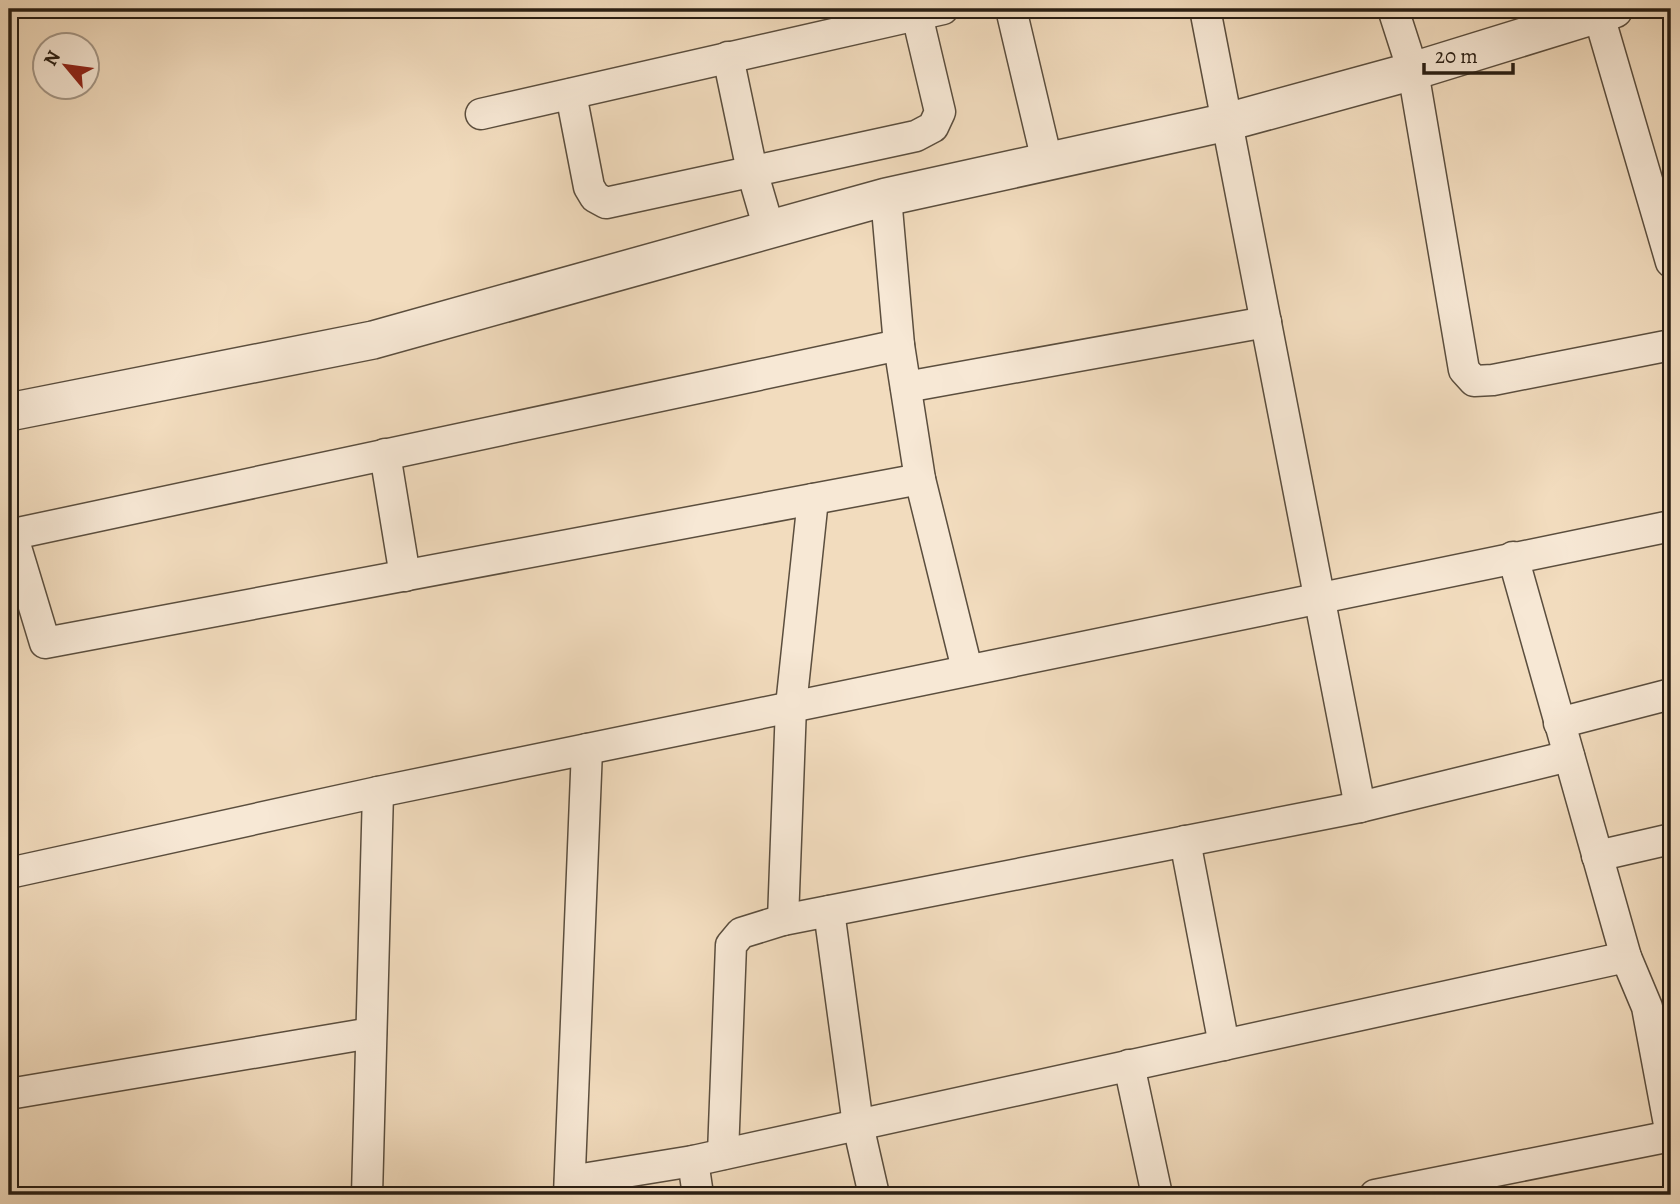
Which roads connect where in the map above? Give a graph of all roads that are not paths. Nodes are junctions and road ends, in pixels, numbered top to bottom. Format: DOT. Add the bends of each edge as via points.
graph roads {
  1 [pos="1011,9"];
  2 [pos="1205,9"];
  3 [pos="1394,9"];
  4 [pos="1603,10"];
  5 [pos="930,12"];
  6 [pos="728,57"];
  7 [pos="1413,71"];
  8 [pos="571,94"];
  9 [pos="481,114"];
  10 [pos="1227,121"];
  11 [pos="1047,161"];
  12 [pos="752,171"];
  13 [pos="886,197"];
  14 [pos="769,229"];
  15 [pos="1671,262"];
  16 [pos="1266,322"];
  17 [pos="899,345"];
  18 [pos="1671,345"];
  19 [pos="906,387"];
  20 [pos="9,412"];
  21 [pos="385,454"];
  22 [pos="920,479"];
  23 [pos="813,499"];
  24 [pos="1671,526"];
  25 [pos="10,535"];
  26 [pos="1513,557"];
  27 [pos="405,576"];
  28 [pos="1318,597"];
  29 [pos="967,669"];
  30 [pos="1671,694"];
  31 [pos="791,706"];
  32 [pos="1559,723"];
  33 [pos="587,748"];
  34 [pos="1569,756"];
  35 [pos="378,792"];
  36 [pos="1360,807"];
  37 [pos="1671,839"];
  38 [pos="1185,841"];
  39 [pos="1597,856"];
  40 [pos="9,873"];
  41 [pos="829,911"];
  42 [pos="783,920"];
  43 [pos="1626,957"];
  44 [pos="1659,1004"];
  45 [pos="372,1032"];
  46 [pos="1224,1045"];
  47 [pos="1129,1065"];
  48 [pos="9,1094"];
  49 [pos="858,1125"];
  50 [pos="1671,1136"];
  51 [pos="723,1154"];
  52 [pos="693,1161"];
  53 [pos="1496,1183"];
  54 [pos="569,1188"];
  55 [pos="367,1195"];
  56 [pos="698,1195"];
  57 [pos="874,1195"];
  58 [pos="1157,1195"];
  59 [pos="1375,1195"];
  1 -- 11 [label="street"];
  2 -- 10 [label="street"];
  3 -- 7 [label="street"];
  4 -- 7 [label="street"];
  4 -- 15 [label="street"];
  5 -- 6 [label="street"];
  5 -- 12 [label="street" via="940,112 933,127 916,136"];
  6 -- 8 [label="street"];
  6 -- 12 [label="street"];
  7 -- 10 [label="street"];
  7 -- 18 [label="street" via="1464,370 1474,381"];
  8 -- 9 [label="street"];
  8 -- 12 [label="street" via="589,187 606,203"];
  10 -- 11 [label="street"];
  10 -- 16 [label="street"];
  11 -- 13 [label="street"];
  12 -- 14 [label="street"];
  13 -- 14 [label="street"];
  13 -- 17 [label="street"];
  14 -- 20 [label="street" via="373,340"];
  16 -- 19 [label="street"];
  16 -- 28 [label="street"];
  17 -- 19 [label="street"];
  17 -- 21 [label="street"];
  19 -- 22 [label="street"];
  21 -- 25 [label="street"];
  21 -- 27 [label="street"];
  22 -- 23 [label="street"];
  22 -- 29 [label="street"];
  23 -- 27 [label="street"];
  23 -- 31 [label="street"];
  24 -- 26 [label="street"];
  25 -- 27 [label="street" via="45,643"];
  26 -- 28 [label="street"];
  26 -- 32 [label="street"];
  28 -- 29 [label="street"];
  28 -- 36 [label="street"];
  29 -- 31 [label="street"];
  30 -- 32 [label="street"];
  31 -- 33 [label="street"];
  31 -- 42 [label="street"];
  32 -- 34 [label="street"];
  33 -- 35 [label="street"];
  33 -- 54 [label="street"];
  34 -- 36 [label="street"];
  34 -- 39 [label="street"];
  35 -- 40 [label="street"];
  35 -- 45 [label="street"];
  36 -- 38 [label="street"];
  37 -- 39 [label="street"];
  38 -- 41 [label="street"];
  38 -- 46 [label="street"];
  39 -- 43 [label="street"];
  41 -- 42 [label="street"];
  41 -- 49 [label="street"];
  42 -- 51 [label="street" via="741,933 731,945"];
  43 -- 44 [label="street"];
  43 -- 46 [label="street"];
  44 -- 50 [label="street"];
  45 -- 48 [label="street"];
  45 -- 55 [label="street"];
  46 -- 47 [label="street"];
  47 -- 49 [label="street"];
  47 -- 58 [label="street"];
  49 -- 51 [label="street"];
  49 -- 57 [label="street"];
  50 -- 53 [label="street"];
  51 -- 52 [label="street"];
  52 -- 54 [label="street"];
  52 -- 56 [label="street"];
  53 -- 59 [label="street"];
}
